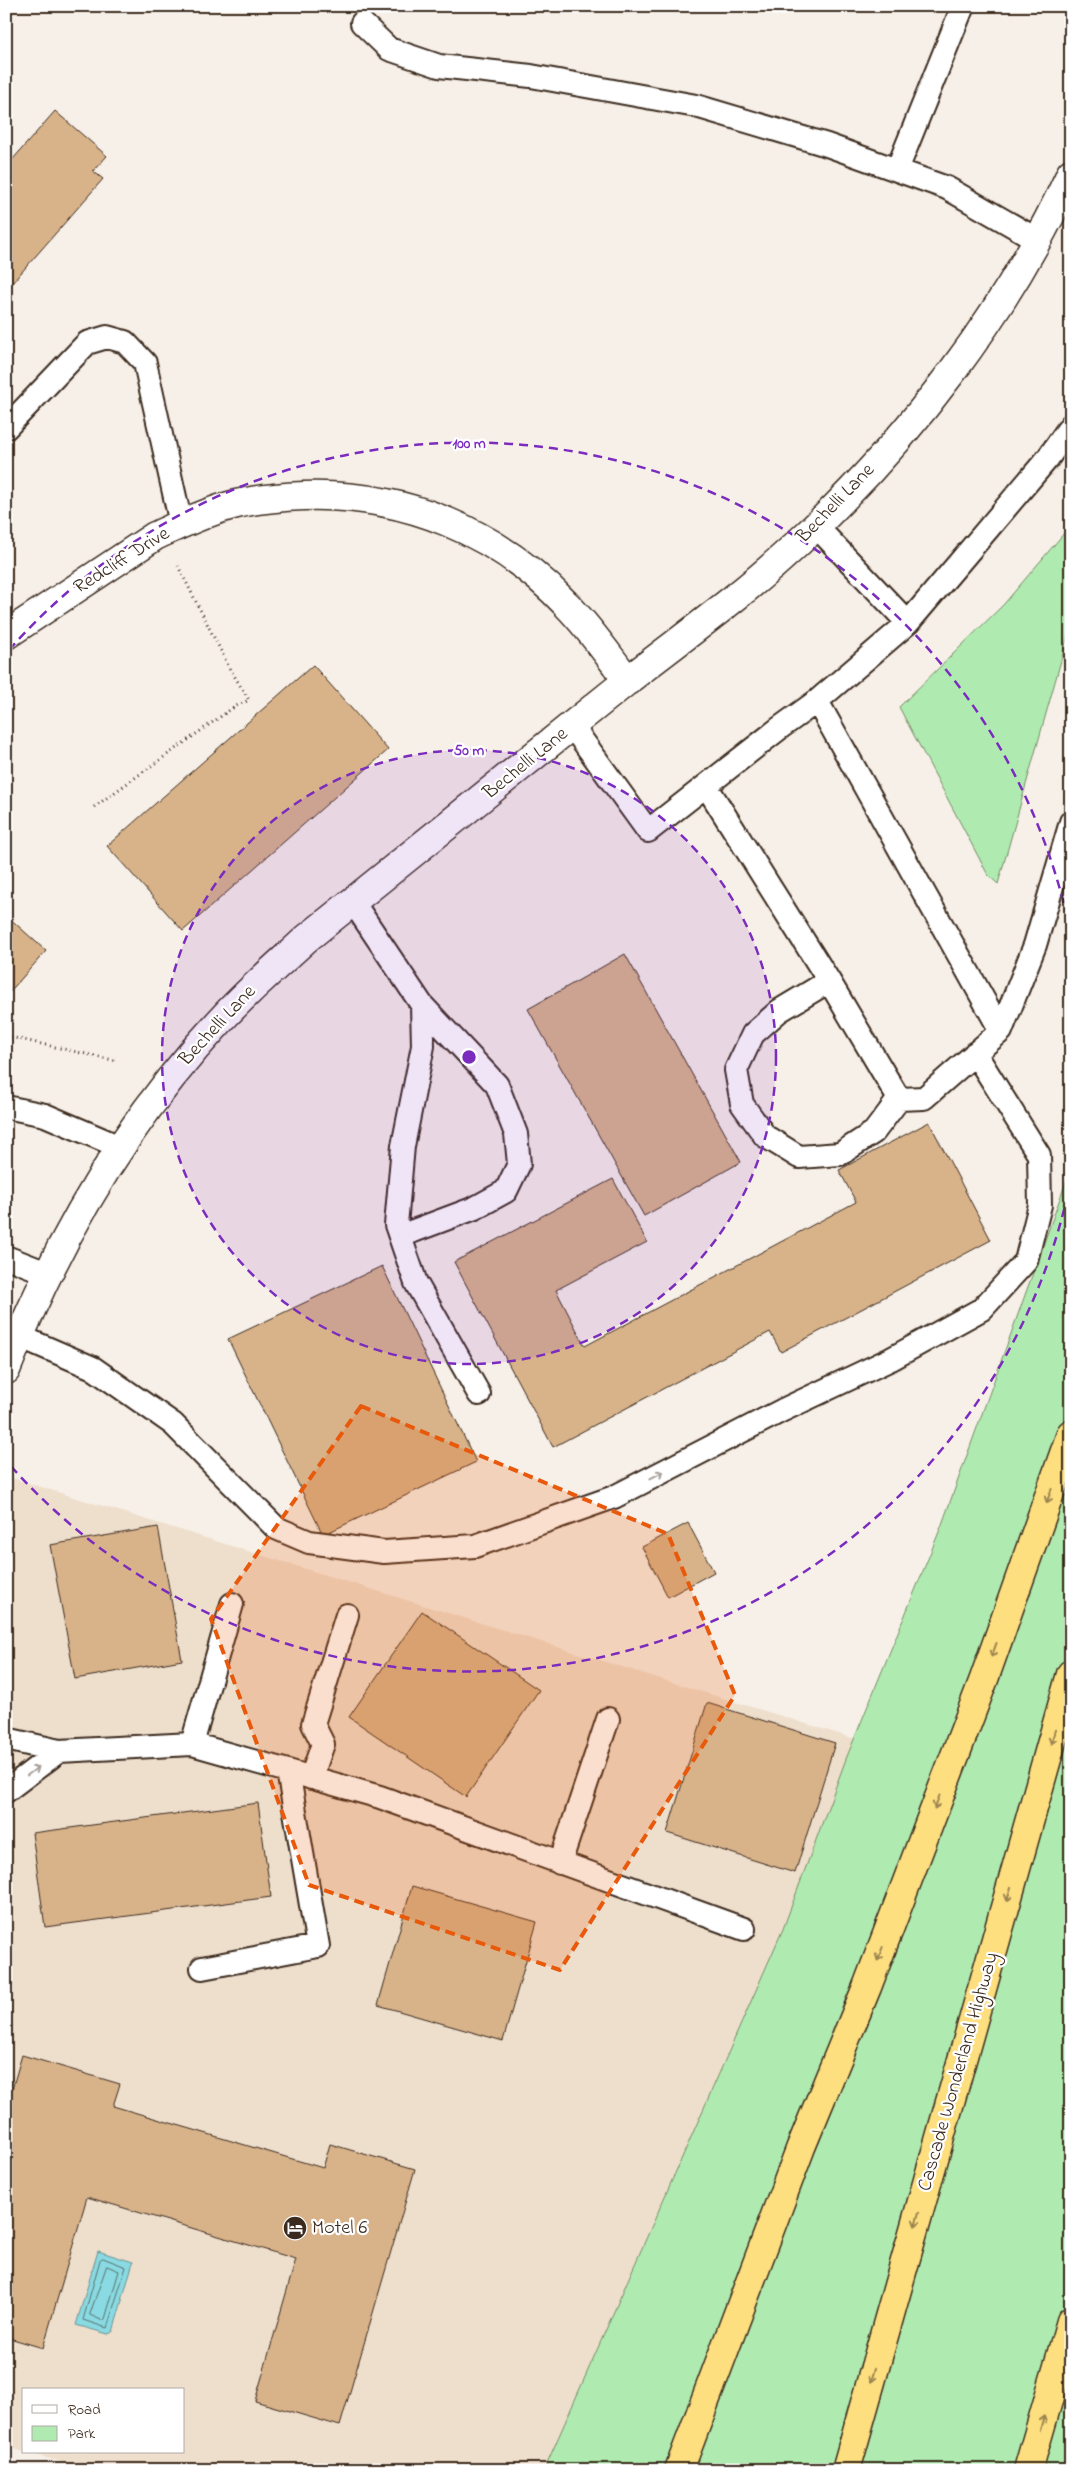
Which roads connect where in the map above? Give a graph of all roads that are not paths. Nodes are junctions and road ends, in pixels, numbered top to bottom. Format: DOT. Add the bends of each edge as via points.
graph roads {
  1 [pos="963,6"];
  2 [pos="362,23"];
  3 [pos="897,170"];
  4 [pos="1071,173"];
  5 [pos="1036,239"];
  6 [pos="1071,425"];
  7 [pos="6,428"];
  8 [pos="181,524"];
  9 [pos="816,526"];
  10 [pos="908,622"];
  11 [pos="6,635"];
  12 [pos="628,680"];
  13 [pos="817,701"];
  14 [pos="572,726"];
  15 [pos="707,787"];
  16 [pos="1071,822"];
  17 [pos="353,902"];
  18 [pos="829,981"];
  19 [pos="422,1004"];
  20 [pos="1001,1031"];
  21 [pos="975,1053"];
  22 [pos="898,1099"];
  23 [pos="6,1107"];
  24 [pos="120,1147"];
  25 [pos="400,1236"];
  26 [pos="6,1257"];
  27 [pos="47,1273"];
  28 [pos="19,1336"];
  29 [pos="6,1370"];
  30 [pos="479,1394"];
  31 [pos="1071,1434"];
  32 [pos="232,1604"];
  33 [pos="347,1616"];
  34 [pos="1071,1674"];
  35 [pos="608,1720"];
  36 [pos="6,1739"];
  37 [pos="192,1744"];
  38 [pos="59,1751"];
  39 [pos="288,1771"];
  40 [pos="312,1778"];
  41 [pos="6,1791"];
  42 [pos="560,1862"];
  43 [pos="744,1929"];
  44 [pos="202,1968"];
  45 [pos="1071,2321"];
  46 [pos="679,2470"];
  47 [pos="846,2470"];
  48 [pos="1028,2470"];
  1 -- 3 [label="lane"];
  2 -- 3 [label="lane" via="389,49 439,66 531,76 696,106 827,145"];
  3 -- 5 [label="lane" via="946,188"];
  4 -- 5 [label="street, Bechelli Lane"];
  5 -- 9 [label="street, Bechelli Lane" via="993,310 928,403"];
  6 -- 10 [label="lane" via="1048,458"];
  7 -- 8 [label="lane" via="87,343 107,337 125,342 145,363"];
  8 -- 11 [label="street, Redcliff Drive" via="155,536"];
  8 -- 12 [label="street, Redcliff Drive" via="229,506 261,499 344,497 413,508 477,535 511,556 566,604"];
  9 -- 10 [label="lane"];
  9 -- 12 [label="street, Bechelli Lane" via="750,586"];
  10 -- 13 [label="lane"];
  12 -- 14 [label="street, Bechelli Lane"];
  13 -- 15 [label="lane"];
  13 -- 20 [label="lane"];
  14 -- 15 [label="lane" via="648,831"];
  14 -- 17 [label="street, Bechelli Lane"];
  15 -- 18 [label="lane"];
  16 -- 20 [label="lane" via="1035,945"];
  17 -- 19 [label="lane"];
  17 -- 24 [label="street, Bechelli Lane" via="306,939 222,1019 166,1084"];
  18 -- 22 [label="lane"];
  18 -- 22 [label="lane" via="779,1011 752,1034 736,1070 742,1104 765,1136 799,1157 840,1154 874,1132"];
  19 -- 25 [label="lane" via="423,1046 404,1146 396,1225"];
  19 -- 25 [label="lane" via="497,1085 516,1134 519,1164 506,1191 475,1208"];
  20 -- 21 [label="lane"];
  21 -- 22 [label="lane" via="924,1098"];
  28 -- 21 [label="lane, one-way" via="93,1368 173,1424 276,1528 309,1542 384,1552 475,1546 614,1498 783,1410 892,1359 982,1309 1026,1261 1040,1205 1039,1155"];
  23 -- 24 [label="lane" via="45,1115"];
  24 -- 27 [label="street, Bechelli Lane" via="80,1210"];
  25 -- 30 [label="lane" via="416,1283"];
  26 -- 27 [label="lane"];
  27 -- 28 [label="street, Bechelli Lane"];
  28 -- 29 [label="street, Bechelli Lane"];
  31 -- 46 [label="highway, one-way" via="867,1987 802,2147"];
  32 -- 37 [label="lane"];
  33 -- 40 [label="lane" via="313,1724 323,1744"];
  34 -- 47 [label="highway, Cascade Wonderland Highway, one-way"];
  35 -- 42 [label="lane"];
  36 -- 38 [label="lane"];
  37 -- 38 [label="lane"];
  37 -- 39 [label="lane"];
  41 -- 38 [label="lane, one-way"];
  39 -- 40 [label="lane"];
  39 -- 44 [label="lane" via="318,1946"];
  40 -- 42 [label="lane" via="380,1797"];
  42 -- 43 [label="lane"];
  48 -- 45 [label="highway, one-way"];
}
